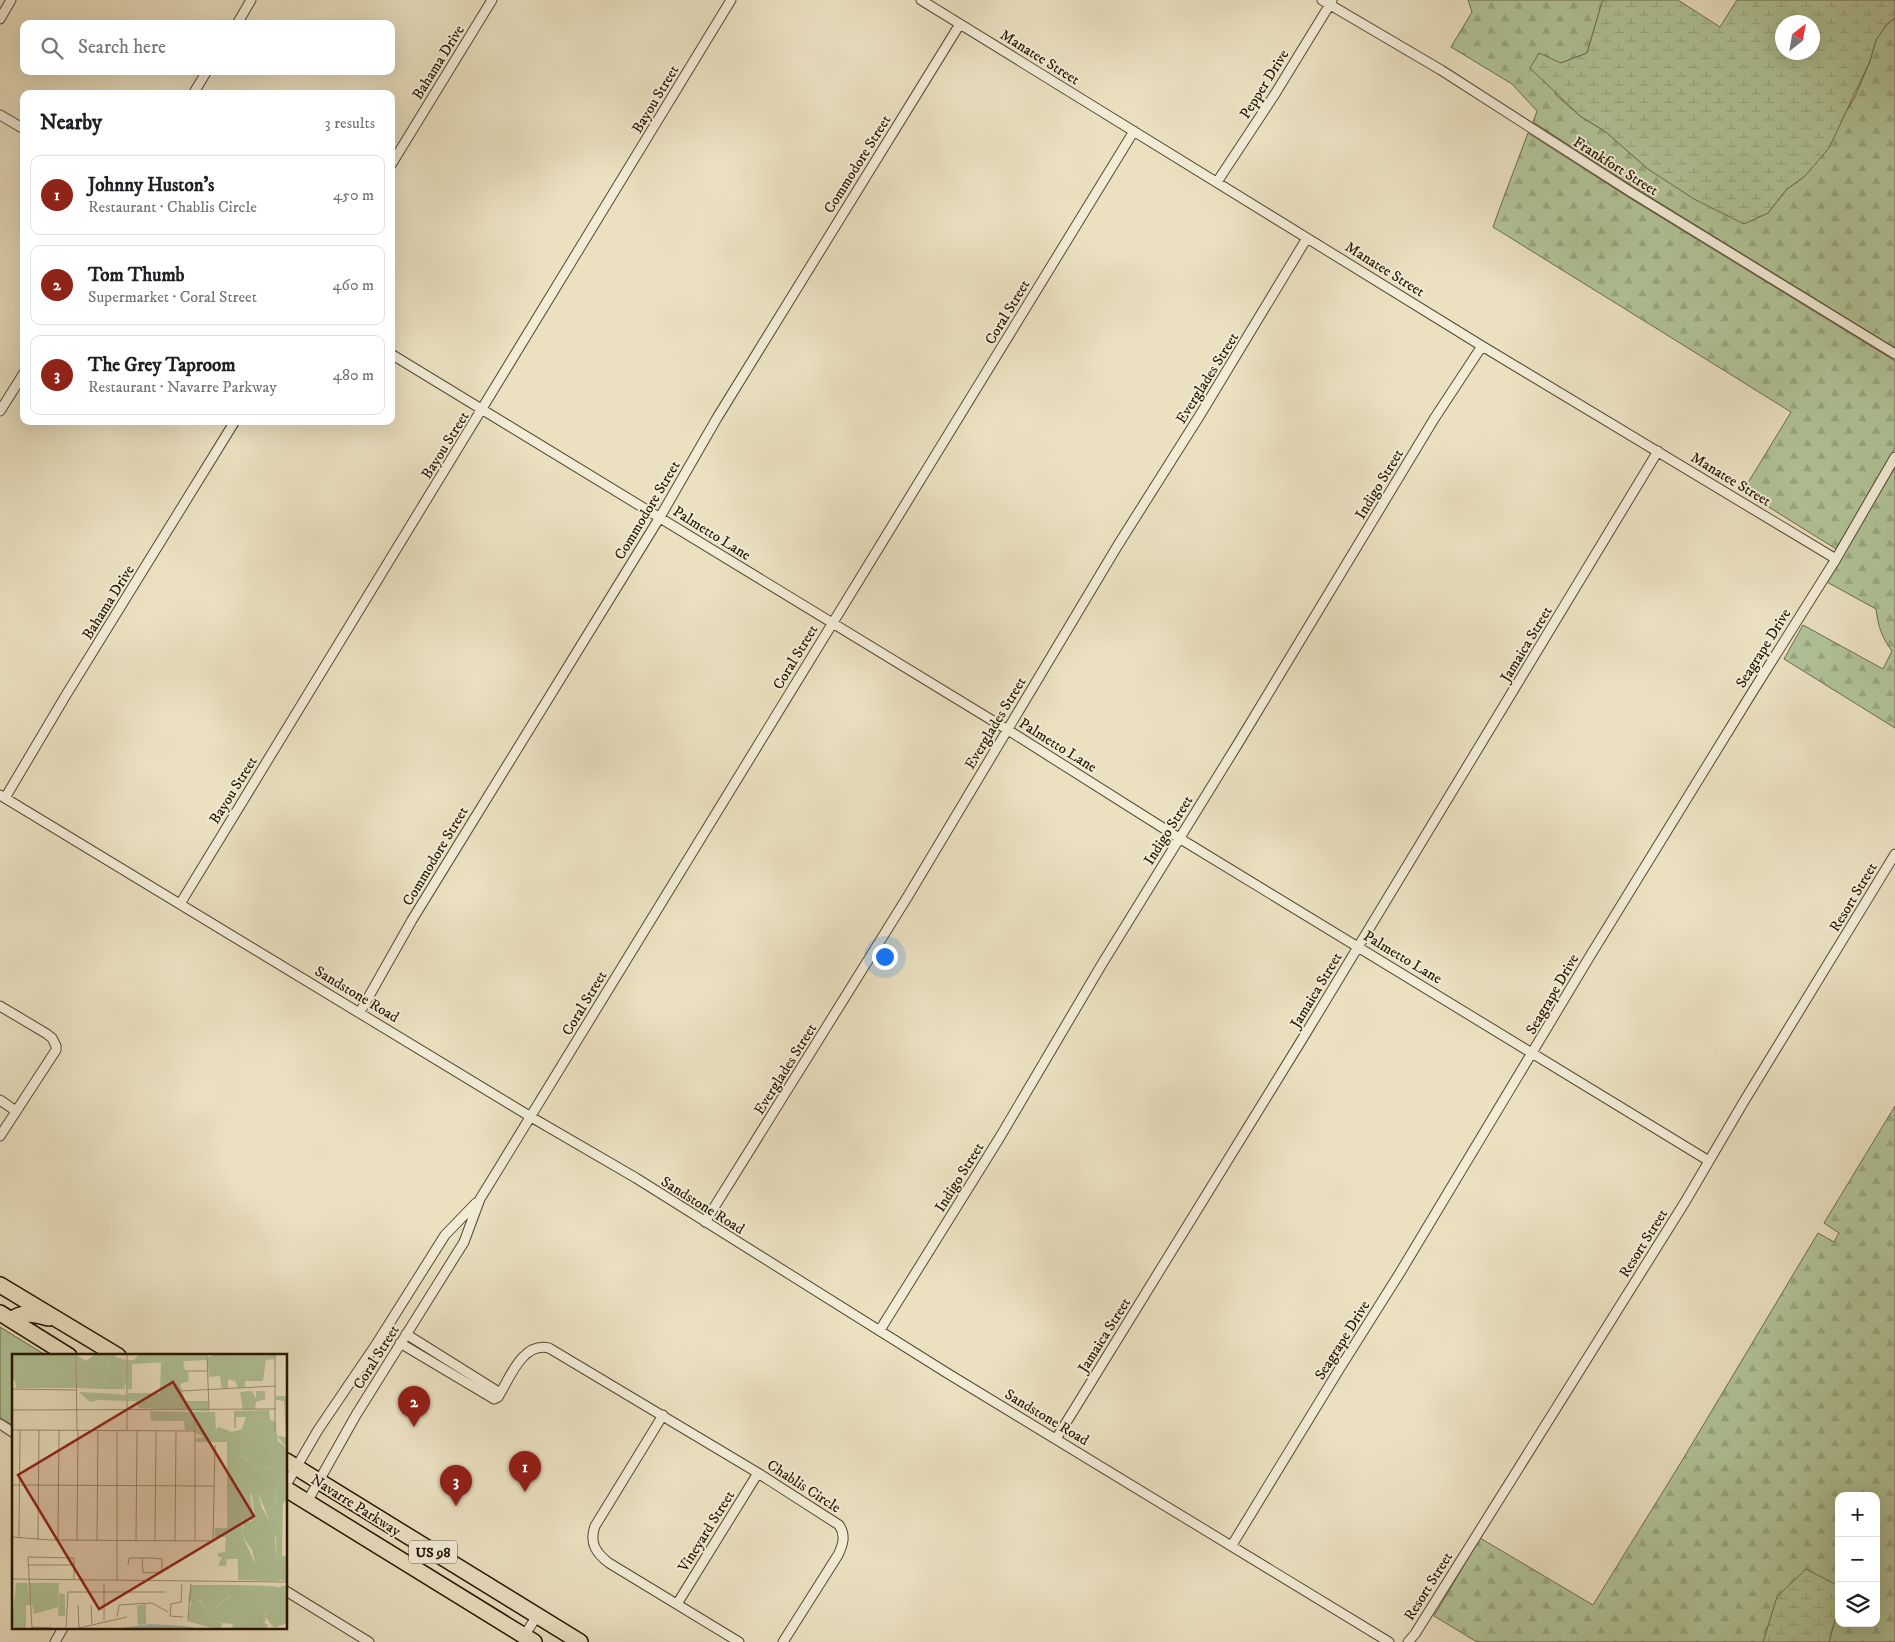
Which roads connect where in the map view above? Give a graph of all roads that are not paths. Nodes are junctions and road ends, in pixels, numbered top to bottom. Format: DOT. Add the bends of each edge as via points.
graph roads {
  1 [pos="12,0"];
  2 [pos="252,0"];
  3 [pos="492,0"];
  4 [pos="731,0"];
  5 [pos="921,0"];
  6 [pos="1328,2"];
  7 [pos="0,19"];
  8 [pos="239,20"];
  9 [pos="960,24"];
  10 [pos="205,75"];
  11 [pos="195,90"];
  12 [pos="0,114"];
  13 [pos="20,126"];
  14 [pos="1134,130"];
  15 [pos="395,158"];
  16 [pos="1218,182"];
  17 [pos="1307,238"];
  18 [pos="1482,346"];
  19 [pos="1895,354"];
  20 [pos="395,356"];
  21 [pos="20,378"];
  22 [pos="483,410"];
  23 [pos="0,411"];
  24 [pos="233,425"];
  25 [pos="1658,451"];
  26 [pos="1895,457"];
  27 [pos="660,517"];
  28 [pos="1836,558"];
  29 [pos="832,623"];
  30 [pos="1008,730"];
  31 [pos="3,797"];
  32 [pos="1179,838"];
  33 [pos="1895,854"];
  34 [pos="180,904"];
  35 [pos="1358,946"];
  36 [pos="0,1006"];
  37 [pos="360,1012"];
  38 [pos="1534,1053"];
  39 [pos="0,1100"];
  40 [pos="16,1110"];
  41 [pos="531,1117"];
  42 [pos="0,1136"];
  43 [pos="1709,1161"];
  44 [pos="480,1199"];
  45 [pos="705,1222"];
  46 [pos="0,1285"];
  47 [pos="19,1296"];
  48 [pos="0,1299"];
  49 [pos="6,1317"];
  50 [pos="58,1319"];
  51 [pos="880,1330"];
  52 [pos="406,1334"];
  53 [pos="400,1343"];
  54 [pos="67,1354"];
  55 [pos="115,1354"];
  56 [pos="498,1397"];
  57 [pos="663,1416"];
  58 [pos="0,1424"];
  59 [pos="12,1432"];
  60 [pos="1056,1439"];
  61 [pos="291,1464"];
  62 [pos="758,1473"];
  63 [pos="288,1477"];
  64 [pos="319,1482"];
  65 [pos="288,1490"];
  66 [pos="307,1502"];
  67 [pos="1232,1545"];
  68 [pos="288,1592"];
  69 [pos="677,1604"];
  70 [pos="537,1616"];
  71 [pos="62,1630"];
  72 [pos="529,1639"];
  73 [pos="55,1642"];
  74 [pos="368,1642"];
  75 [pos="580,1642"];
  76 [pos="739,1642"];
  77 [pos="783,1642"];
  78 [pos="1389,1642"];
  79 [pos="1408,1642"];
  1 -- 7 [label="street"];
  2 -- 8 [label="street"];
  3 -- 15 [label="street, Bahama Drive"];
  4 -- 22 [label="street, Bayou Street"];
  5 -- 9 [label="street, Manatee Street"];
  6 -- 16 [label="street, Pepper Drive" via="1275,94"];
  6 -- 19 [label="street, Frankfort Street"];
  9 -- 14 [label="street, Manatee Street"];
  9 -- 27 [label="street, Commodore Street"];
  10 -- 11 [label="street"];
  12 -- 13 [label="street"];
  14 -- 16 [label="street, Manatee Street"];
  14 -- 29 [label="street, Coral Street"];
  16 -- 17 [label="street, Manatee Street"];
  17 -- 18 [label="street, Manatee Street"];
  17 -- 30 [label="street, Everglades Street"];
  18 -- 25 [label="street, Manatee Street"];
  18 -- 32 [label="street, Indigo Street" via="1434,419"];
  20 -- 22 [label="street, Palmetto Lane"];
  21 -- 23 [label="street"];
  22 -- 27 [label="street, Palmetto Lane"];
  22 -- 34 [label="street, Bayou Street"];
  24 -- 31 [label="street, Bahama Drive"];
  25 -- 28 [label="street, Manatee Street"];
  25 -- 35 [label="street, Jamaica Street"];
  26 -- 28 [label="street, Seagrape Drive"];
  27 -- 29 [label="street, Palmetto Lane"];
  27 -- 37 [label="street, Commodore Street" via="417,912"];
  28 -- 38 [label="street, Seagrape Drive" via="1590,956"];
  29 -- 30 [label="street, Palmetto Lane"];
  29 -- 41 [label="street, Coral Street"];
  30 -- 32 [label="street, Palmetto Lane"];
  30 -- 45 [label="street, Everglades Street"];
  31 -- 34 [label="street, Sandstone Road"];
  32 -- 35 [label="street, Palmetto Lane"];
  32 -- 51 [label="street, Indigo Street"];
  33 -- 43 [label="street, Resort Street"];
  34 -- 37 [label="street, Sandstone Road"];
  35 -- 38 [label="street, Palmetto Lane"];
  35 -- 60 [label="street, Jamaica Street"];
  36 -- 40 [label="street" via="47,1034 56,1046"];
  37 -- 41 [label="street, Sandstone Road"];
  38 -- 43 [label="street, Palmetto Lane"];
  38 -- 67 [label="street, Seagrape Drive"];
  39 -- 40 [label="street"];
  40 -- 42 [label="street"];
  41 -- 44 [label="street, Coral Street"];
  41 -- 45 [label="street, Sandstone Road"];
  43 -- 79 [label="street, Resort Street"];
  44 -- 52 [label="street, Coral Street" via="464,1242"];
  44 -- 61 [label="street, Coral Street" via="445,1235 380,1338"];
  45 -- 51 [label="street, Sandstone Road"];
  46 -- 47 [label="highway"];
  47 -- 48 [label="highway"];
  47 -- 50 [label="highway"];
  49 -- 50 [label="highway" via="24,1314"];
  49 -- 54 [label="highway"];
  50 -- 55 [label="highway"];
  51 -- 60 [label="street, Sandstone Road"];
  52 -- 53 [label="street, Coral Street"];
  52 -- 56 [label="street" via="497,1391"];
  53 -- 56 [label="street" via="494,1398"];
  53 -- 64 [label="street, Coral Street"];
  56 -- 57 [label="street, Chablis Circle" via="530,1349 544,1347"];
  57 -- 62 [label="street, Chablis Circle"];
  57 -- 69 [label="street" via="595,1526 593,1543 600,1557"];
  58 -- 59 [label="street"];
  60 -- 67 [label="street, Sandstone Road"];
  61 -- 63 [label="street, Coral Street"];
  61 -- 64 [label="highway, Navarre Parkway / US 98"];
  62 -- 69 [label="street, Vineyard Street"];
  62 -- 77 [label="street, Chablis Circle" via="839,1525 844,1540 838,1555"];
  64 -- 66 [label="street, Coral Street"];
  64 -- 70 [label="highway, Navarre Parkway / US 98"];
  65 -- 66 [label="highway, Navarre Parkway / US 98"];
  66 -- 72 [label="highway, Navarre Parkway / US 98"];
  67 -- 78 [label="street, Sandstone Road"];
  68 -- 74 [label="street"];
  69 -- 76 [label="street"];
  70 -- 72 [label="street"];
  70 -- 75 [label="highway, Navarre Parkway / US 98"];
  71 -- 73 [label="street"];
}
